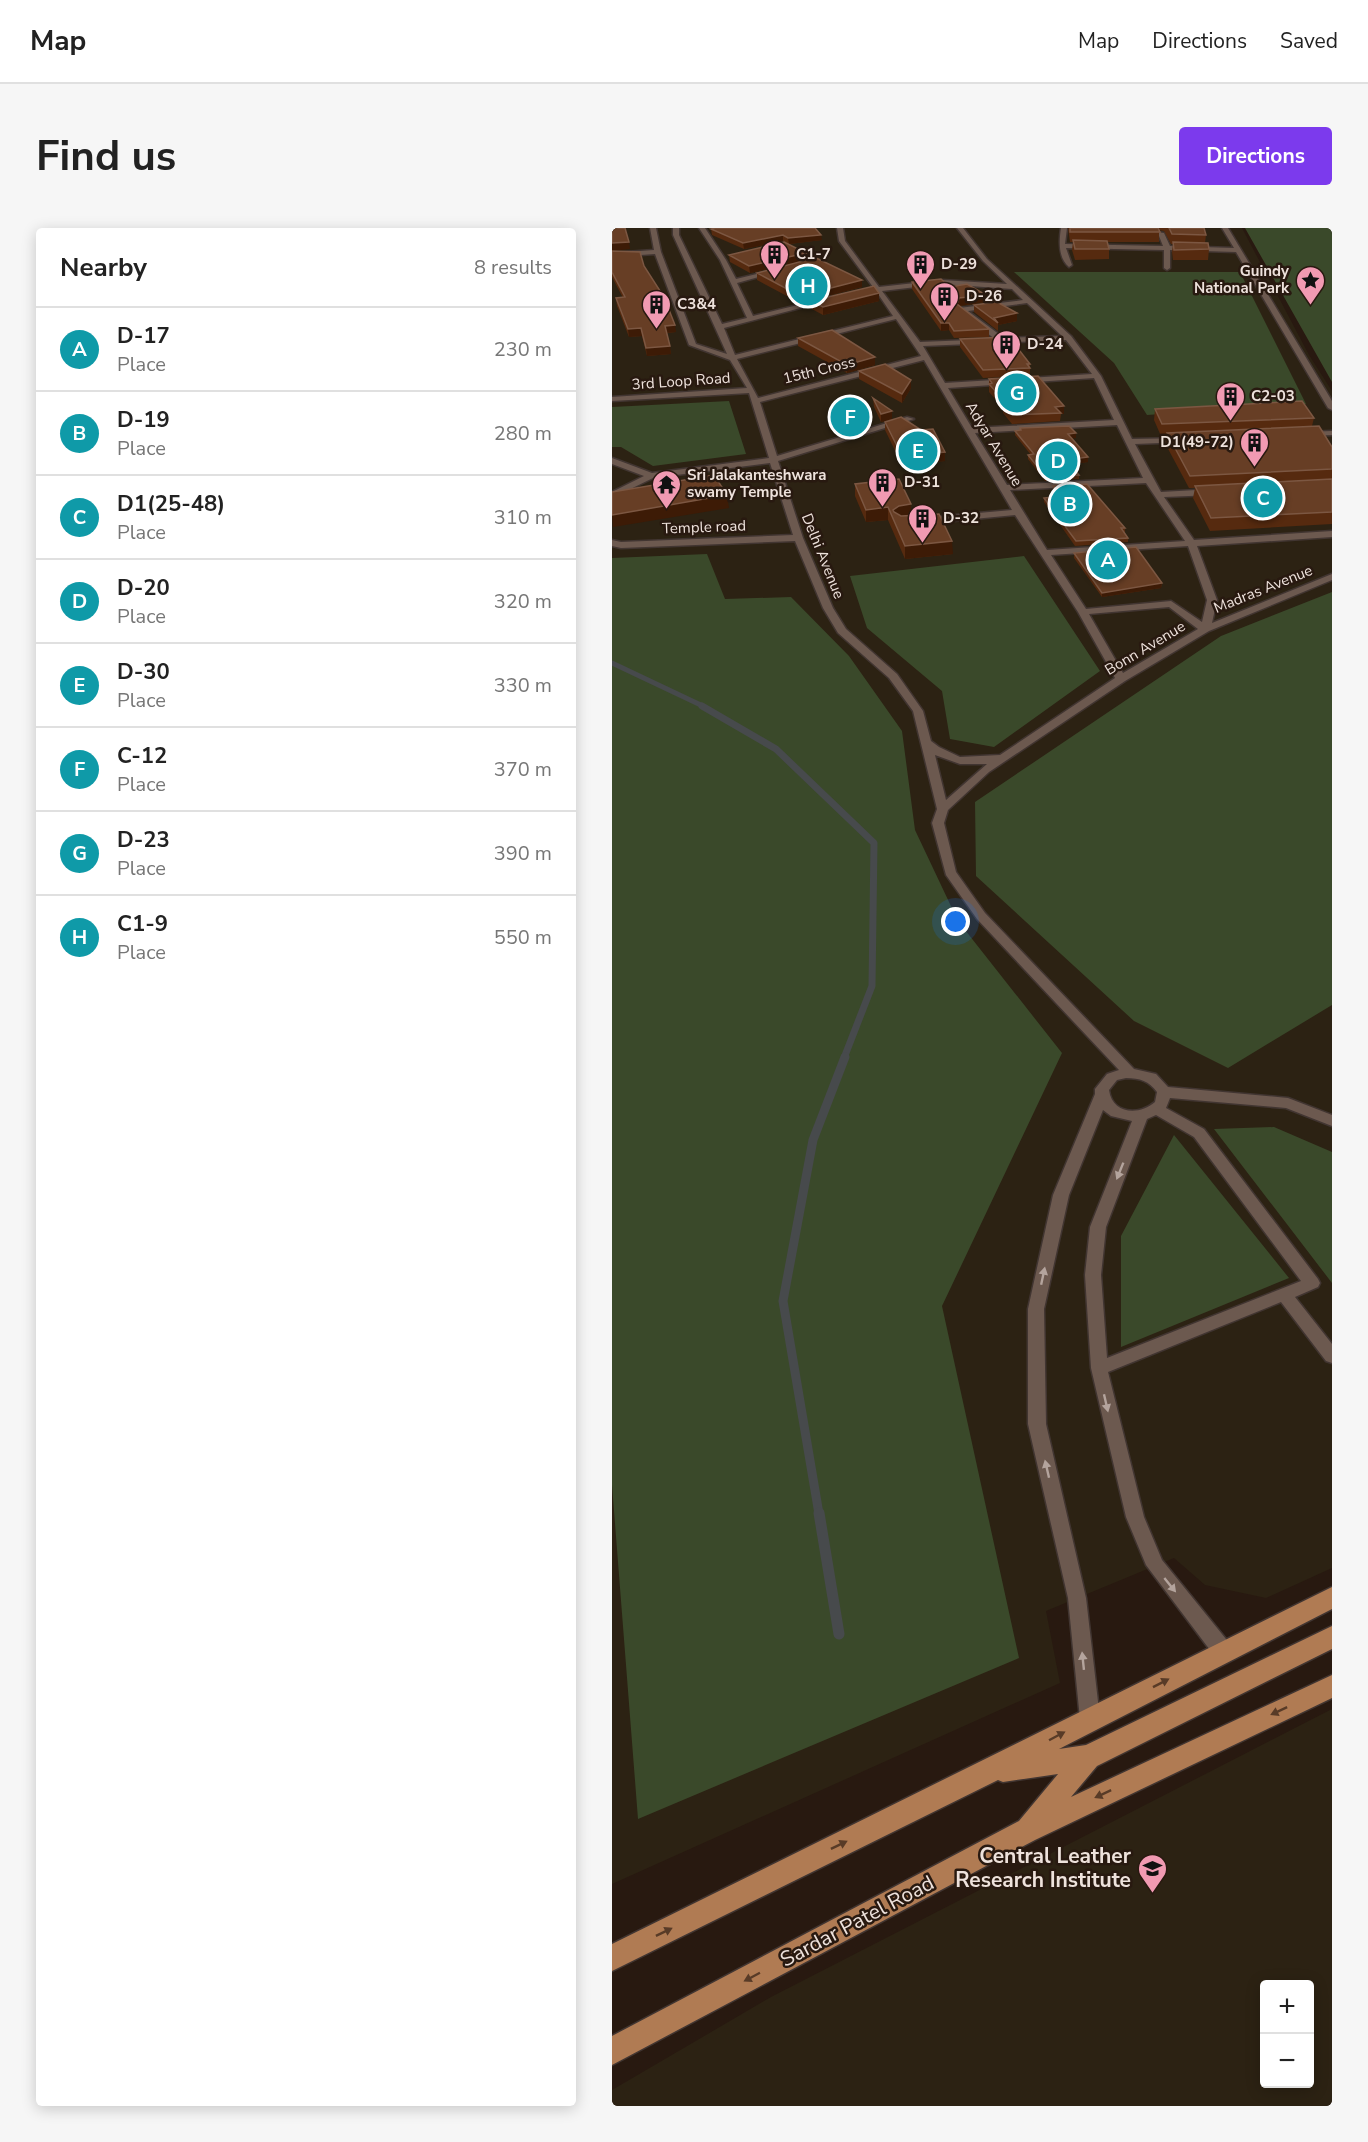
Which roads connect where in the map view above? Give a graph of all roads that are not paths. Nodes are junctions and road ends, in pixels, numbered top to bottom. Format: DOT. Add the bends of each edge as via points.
graph roads {
  1 [pos="653,228"];
  2 [pos="676,228"];
  3 [pos="702,228"];
  4 [pos="840,228"];
  5 [pos="960,228"];
  6 [pos="1064,228"];
  7 [pos="1225,228"];
  8 [pos="1128,231"];
  9 [pos="1062,246"];
  10 [pos="1167,248"];
  11 [pos="1240,250"];
  12 [pos="657,252"];
  13 [pos="612,255"];
  14 [pos="733,258"];
  15 [pos="723,260"];
  16 [pos="1069,265"];
  17 [pos="1167,268"];
  18 [pos="787,269"];
  19 [pos="733,282"];
  20 [pos="1015,287"];
  21 [pos="877,288"];
  22 [pos="854,294"];
  23 [pos="843,297"];
  24 [pos="1030,301"];
  25 [pos="896,317"];
  26 [pos="751,319"];
  27 [pos="720,327"];
  28 [pos="1068,338"];
  29 [pos="1003,341"];
  30 [pos="918,344"];
  31 [pos="925,357"];
  32 [pos="733,358"];
  33 [pos="1097,376"];
  34 [pos="943,386"];
  35 [pos="752,390"];
  36 [pos="612,399"];
  37 [pos="755,401"];
  38 [pos="1332,408"];
  39 [pos="910,419"];
  40 [pos="1120,422"];
  41 [pos="972,431"];
  42 [pos="1332,433"];
  43 [pos="1296,435"];
  44 [pos="1190,440"];
  45 [pos="1130,442"];
  46 [pos="772,460"];
  47 [pos="612,461"];
  48 [pos="651,476"];
  49 [pos="1149,480"];
  50 [pos="1006,489"];
  51 [pos="1227,491"];
  52 [pos="612,495"];
  53 [pos="1157,495"];
  54 [pos="1018,512"];
  55 [pos="913,522"];
  56 [pos="1332,534"];
  57 [pos="798,538"];
  58 [pos="612,543"];
  59 [pos="1191,543"];
  60 [pos="1044,553"];
  61 [pos="1332,578"];
  62 [pos="1083,612"];
  63 [pos="1205,629"];
  64 [pos="1121,679"];
  65 [pos="927,743"];
  66 [pos="1006,756"];
  67 [pos="943,809"];
  68 [pos="1130,1073"];
  69 [pos="1164,1092"];
  70 [pos="1102,1095"];
  71 [pos="1158,1110"];
  72 [pos="1140,1116"];
  73 [pos="1332,1121"];
  74 [pos="1284,1295"];
  75 [pos="1332,1356"];
  76 [pos="1099,1368"];
  77 [pos="1332,1597"];
  78 [pos="1332,1637"];
  79 [pos="1223,1651"];
  80 [pos="1332,1686"];
  81 [pos="1090,1719"];
  82 [pos="1088,1757"];
  83 [pos="987,1773"];
  84 [pos="1026,1831"];
  85 [pos="612,1958"];
  86 [pos="612,2051"];
  1 -- 12 [label="lane, 3rd Loop Road"];
  2 -- 27 [label="lane, Delhi Avenue"];
  3 -- 15 [label="lane"];
  4 -- 21 [label="lane, Adyar Avenue" via="842,241"];
  5 -- 20 [label="lane, Bonn Avenue" via="985,260"];
  6 -- 9 [label="lane"];
  7 -- 11 [label="lane"];
  8 -- 10 [label="lane" via="1162,234"];
  9 -- 10 [label="lane"];
  9 -- 16 [label="lane"];
  10 -- 11 [label="lane"];
  10 -- 17 [label="lane"];
  11 -- 38 [label="lane"];
  12 -- 13 [label="lane"];
  12 -- 32 [label="lane, 3rd Loop Road" via="693,345"];
  14 -- 15 [label="lane"];
  15 -- 19 [label="lane"];
  18 -- 19 [label="lane"];
  19 -- 26 [label="lane"];
  20 -- 21 [label="lane" via="942,282"];
  20 -- 24 [label="lane, Bonn Avenue"];
  21 -- 22 [label="lane"];
  21 -- 25 [label="lane, Adyar Avenue"];
  23 -- 26 [label="lane"];
  24 -- 28 [label="lane, Bonn Avenue"];
  24 -- 29 [label="lane" via="962,310"];
  25 -- 30 [label="lane, Adyar Avenue"];
  25 -- 32 [label="lane"];
  26 -- 27 [label="lane"];
  27 -- 32 [label="lane, Delhi Avenue"];
  28 -- 29 [label="lane"];
  28 -- 33 [label="lane, Bonn Avenue"];
  29 -- 30 [label="lane"];
  30 -- 31 [label="lane, Adyar Avenue"];
  31 -- 34 [label="lane, Adyar Avenue"];
  31 -- 37 [label="lane, 15th Cross"];
  32 -- 35 [label="lane, Delhi Avenue"];
  33 -- 34 [label="lane"];
  33 -- 40 [label="lane, Bonn Avenue"];
  34 -- 41 [label="lane, Adyar Avenue"];
  35 -- 36 [label="lane, 3rd Loop Road"];
  35 -- 37 [label="lane, Delhi Avenue"];
  37 -- 46 [label="lane, Delhi Avenue"];
  39 -- 46 [label="lane"];
  40 -- 41 [label="lane"];
  40 -- 45 [label="lane, Bonn Avenue"];
  41 -- 50 [label="lane, Adyar Avenue"];
  42 -- 43 [label="lane"];
  44 -- 45 [label="lane"];
  45 -- 49 [label="lane, Bonn Avenue"];
  46 -- 48 [label="lane"];
  46 -- 57 [label="lane, Delhi Avenue"];
  47 -- 48 [label="lane"];
  48 -- 52 [label="lane"];
  49 -- 50 [label="lane"];
  49 -- 53 [label="lane, Bonn Avenue"];
  50 -- 54 [label="lane, Adyar Avenue"];
  51 -- 53 [label="lane"];
  53 -- 59 [label="lane, Bonn Avenue"];
  54 -- 55 [label="lane"];
  54 -- 60 [label="lane, Adyar Avenue"];
  56 -- 59 [label="lane"];
  57 -- 58 [label="lane, Temple road" via="621,546"];
  57 -- 65 [label="lane, Delhi Avenue" via="842,631 893,676 918,711"];
  59 -- 60 [label="lane"];
  59 -- 63 [label="lane, Bonn Avenue" via="1212,600"];
  60 -- 62 [label="lane, Adyar Avenue"];
  61 -- 63 [label="lane, Madras Avenue"];
  62 -- 63 [label="lane" via="1171,604"];
  62 -- 64 [label="lane, Adyar Avenue"];
  63 -- 64 [label="lane, Bonn Avenue"];
  64 -- 66 [label="lane, Bonn Avenue"];
  65 -- 66 [label="lane" via="940,755 962,762"];
  65 -- 67 [label="lane, Delhi Avenue"];
  66 -- 67 [label="lane, Bonn Avenue"];
  67 -- 68 [label="lane, Delhi Avenue" via="938,823 950,872 975,907"];
  68 -- 69 [label="lane" via="1148,1076"];
  68 -- 70 [label="lane" via="1112,1077"];
  69 -- 71 [label="lane"];
  69 -- 73 [label="lane" via="1288,1103"];
  70 -- 72 [label="lane" via="1104,1103 1119,1114"];
  81 -- 70 [label="lane, one-way" via="1077,1598 1037,1424 1036,1309 1061,1195"];
  71 -- 72 [label="lane"];
  71 -- 74 [label="lane" via="1199,1133 1312,1283"];
  72 -- 76 [label="lane, one-way" via="1098,1227 1093,1275"];
  74 -- 75 [label="lane"];
  74 -- 76 [label="lane"];
  76 -- 79 [label="lane, one-way" via="1135,1517 1155,1565"];
  77 -- 79 [label="main road"];
  78 -- 82 [label="main road"];
  81 -- 79 [label="main road, one-way"];
  80 -- 84 [label="main road, Sardar Patel Road, one-way"];
  83 -- 81 [label="main road, one-way"];
  82 -- 83 [label="main road"];
  82 -- 84 [label="main road"];
  85 -- 83 [label="main road, one-way"];
  84 -- 86 [label="main road, Sardar Patel Road, one-way"];
}
